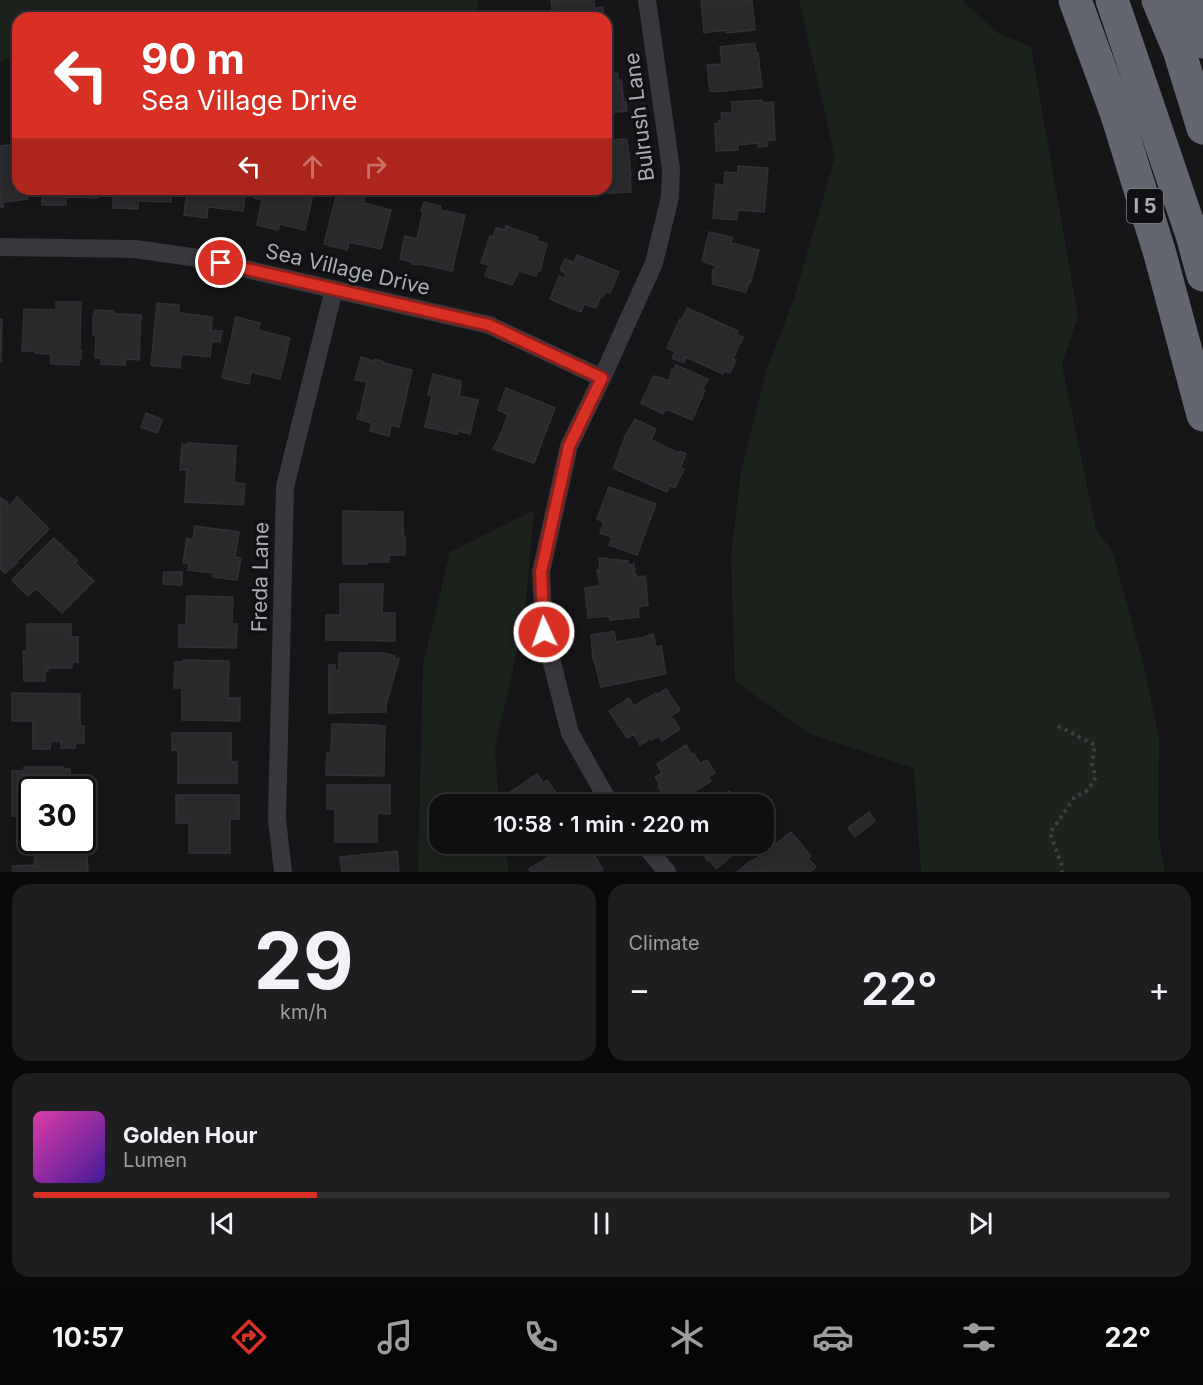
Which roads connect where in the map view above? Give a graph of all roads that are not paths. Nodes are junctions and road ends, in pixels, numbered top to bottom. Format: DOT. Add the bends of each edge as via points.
graph roads {
  1 [pos="646,0"];
  2 [pos="1075,0"];
  3 [pos="1112,0"];
  4 [pos="1158,0"];
  5 [pos="1188,0"];
  6 [pos="1203,42"];
  7 [pos="1203,128"];
  8 [pos="0,247"];
  9 [pos="1203,275"];
  10 [pos="334,289"];
  11 [pos="602,378"];
  12 [pos="1203,415"];
  13 [pos="604,794"];
  14 [pos="652,854"];
  15 [pos="283,872"];
  16 [pos="667,872"];
  1 -- 11 [label="street, Bulrush Lane" via="671,169 670,197 654,263"];
  2 -- 12 [label="highway, I 5" via="1121,125"];
  3 -- 9 [label="highway"];
  4 -- 7 [label="highway" via="1179,50"];
  5 -- 6 [label="highway"];
  8 -- 10 [label="street, Sea Village Drive" via="135,249 198,258"];
  10 -- 11 [label="street, Sea Village Drive" via="489,325"];
  10 -- 15 [label="street, Freda Lane" via="285,487 277,819"];
  11 -- 13 [label="street, Bulrush Lane" via="569,446 541,572 544,632 570,733"];
  14 -- 16 [label="street"];
}
